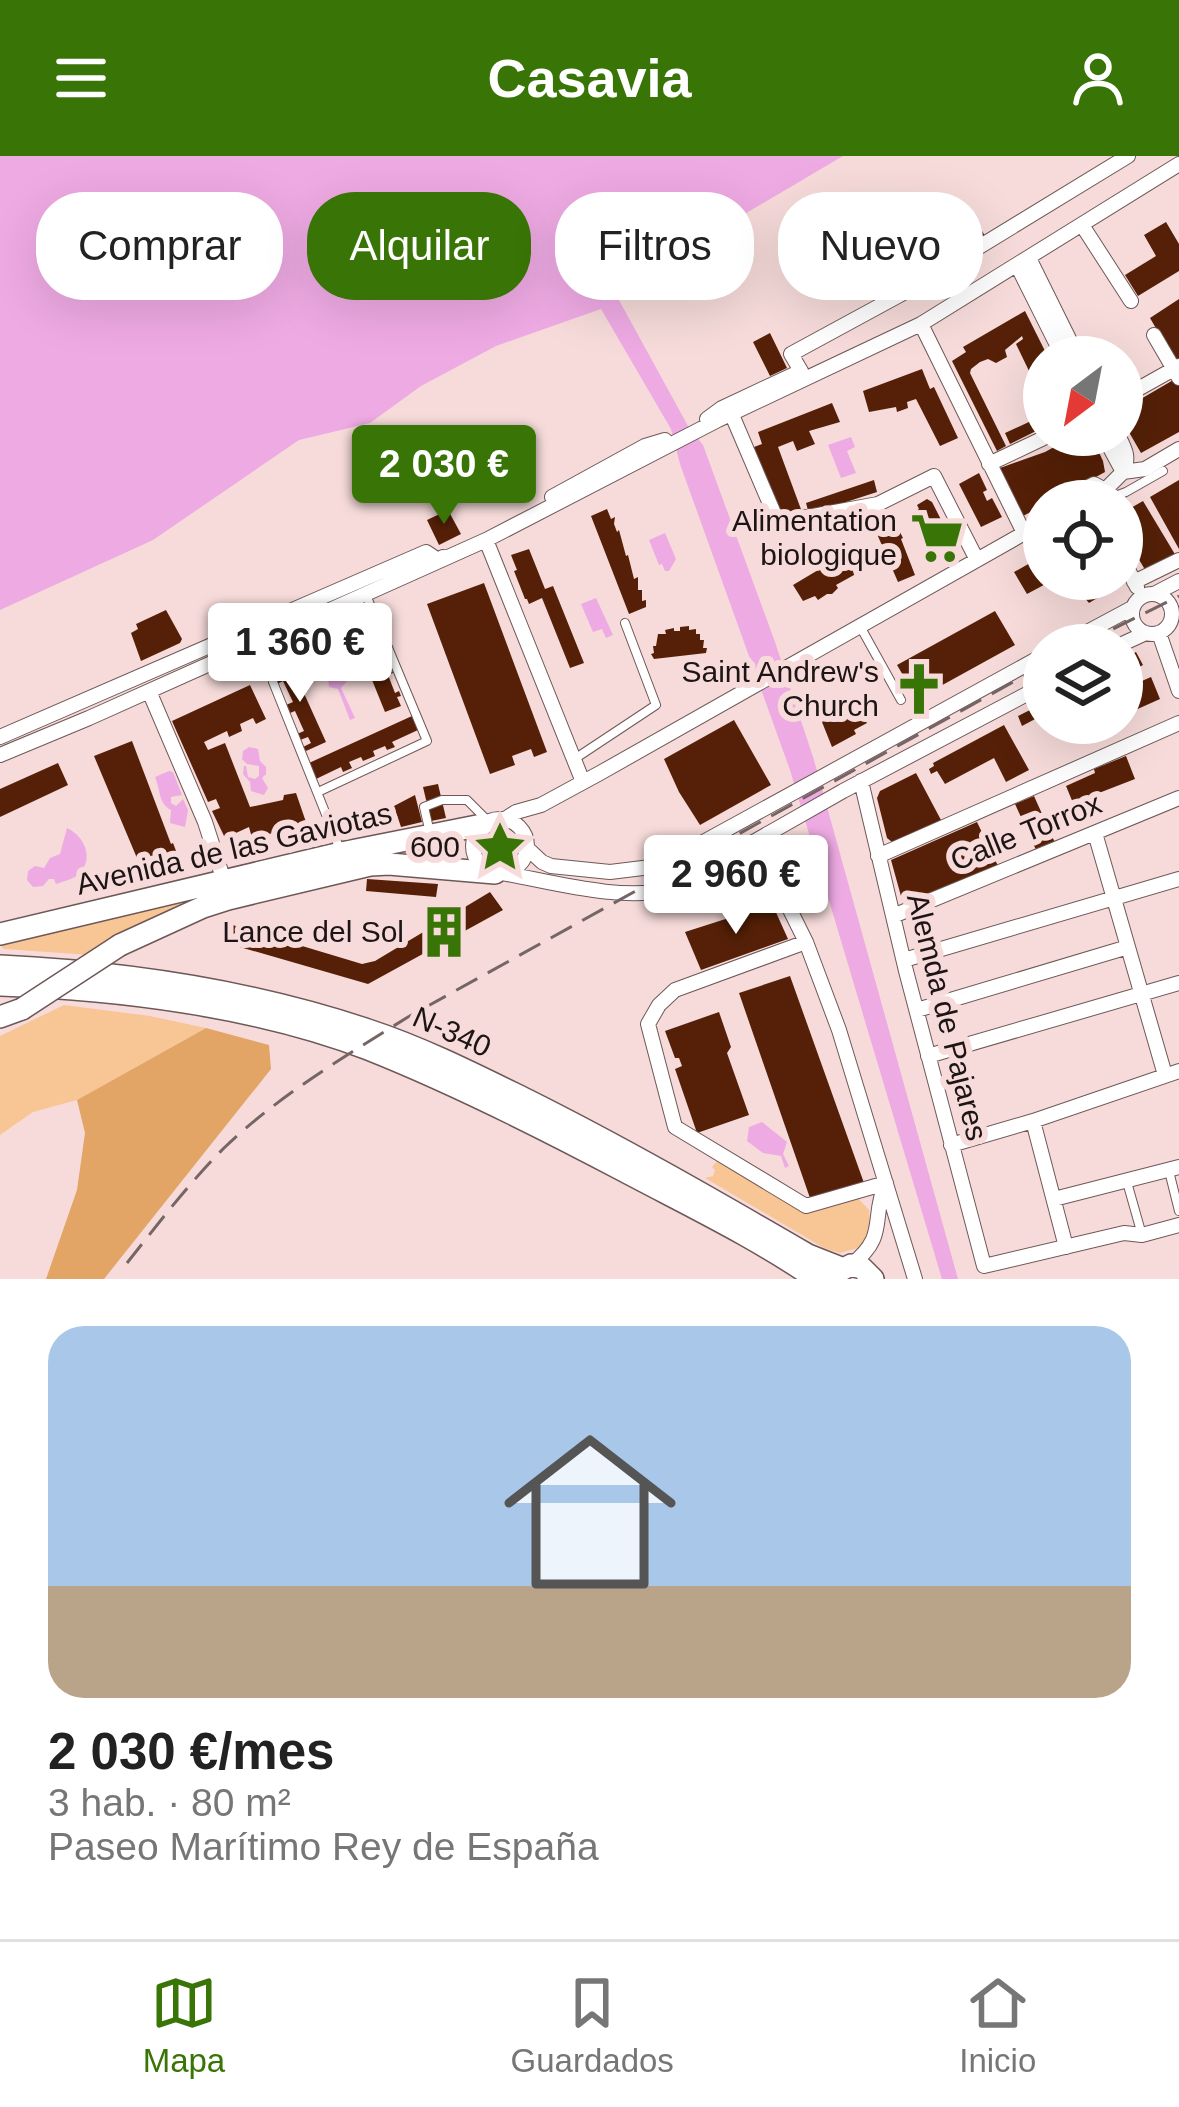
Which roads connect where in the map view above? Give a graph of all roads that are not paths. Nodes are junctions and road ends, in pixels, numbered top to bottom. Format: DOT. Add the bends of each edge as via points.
graph roads {
  1 [pos="1128,156"];
  2 [pos="1179,164"];
  3 [pos="1082,225"];
  4 [pos="1023,261"];
  5 [pos="1131,301"];
  6 [pos="921,324"];
  7 [pos="1154,335"];
  8 [pos="1055,336"];
  9 [pos="1066,336"];
  10 [pos="1177,371"];
  11 [pos="1143,388"];
  12 [pos="721,417"];
  13 [pos="657,448"];
  14 [pos="1023,448"];
  15 [pos="1179,449"];
  16 [pos="1114,456"];
  17 [pos="1127,456"];
  18 [pos="989,464"];
  19 [pos="1163,471"];
  20 [pos="1123,472"];
  21 [pos="1118,480"];
  22 [pos="1143,482"];
  23 [pos="1023,531"];
  24 [pos="1023,534"];
  25 [pos="486,540"];
  26 [pos="977,560"];
  27 [pos="1179,560"];
  28 [pos="1179,581"];
  29 [pos="1143,593"];
  30 [pos="1143,594"];
  31 [pos="366,595"];
  32 [pos="1143,596"];
  33 [pos="1133,600"];
  34 [pos="1139,600"];
  35 [pos="625,623"];
  36 [pos="1096,624"];
  37 [pos="1164,626"];
  38 [pos="861,628"];
  39 [pos="1023,666"];
  40 [pos="273,682"];
  41 [pos="149,691"];
  42 [pos="1179,691"];
  43 [pos="1023,696"];
  44 [pos="901,700"];
  45 [pos="1179,723"];
  46 [pos="0,737"];
  47 [pos="0,755"];
  48 [pos="574,759"];
  49 [pos="861,781"];
  50 [pos="583,782"];
  51 [pos="318,792"];
  52 [pos="1179,798"];
  53 [pos="541,805"];
  54 [pos="492,822"];
  55 [pos="523,831"];
  56 [pos="1095,833"];
  57 [pos="430,834"];
  58 [pos="767,834"];
  59 [pos="527,848"];
  60 [pos="341,853"];
  61 [pos="878,856"];
  62 [pos="715,864"];
  63 [pos="450,869"];
  64 [pos="499,873"];
  65 [pos="1179,879"];
  66 [pos="224,881"];
  67 [pos="781,892"];
  68 [pos="1114,899"];
  69 [pos="893,916"];
  70 [pos="0,934"];
  71 [pos="806,942"];
  72 [pos="1128,947"];
  73 [pos="904,960"];
  74 [pos="0,966"];
  75 [pos="1179,983"];
  76 [pos="0,985"];
  77 [pos="1142,994"];
  78 [pos="917,1010"];
  79 [pos="0,1018"];
  80 [pos="928,1056"];
  81 [pos="1172,1073"];
  82 [pos="1034,1120"];
  83 [pos="951,1145"];
  84 [pos="1174,1168"];
  85 [pos="1127,1180"];
  86 [pos="886,1183"];
  87 [pos="1054,1199"];
  88 [pos="1179,1211"];
  89 [pos="1179,1226"];
  90 [pos="1142,1235"];
  91 [pos="1066,1246"];
  92 [pos="841,1270"];
  93 [pos="816,1279"];
  94 [pos="873,1279"];
  95 [pos="915,1279"];
  1 -- 12 [label="street" via="791,354 801,371 722,408"];
  2 -- 3 [label="street"];
  3 -- 4 [label="street"];
  3 -- 5 [label="street"];
  4 -- 6 [label="street"];
  4 -- 8 [label="street"];
  4 -- 9 [label="street"];
  6 -- 12 [label="street"];
  6 -- 18 [label="street"];
  7 -- 10 [label="street"];
  10 -- 11 [label="street"];
  12 -- 13 [label="street"];
  12 -- 26 [label="street" via="779,525 878,504 934,476"];
  13 -- 25 [label="street"];
  13 -- 46 [label="street" via="645,446 439,560 426,552"];
  14 -- 18 [label="street"];
  15 -- 20 [label="street"];
  16 -- 20 [label="street"];
  17 -- 20 [label="street"];
  18 -- 23 [label="street"];
  19 -- 22 [label="lane"];
  20 -- 21 [label="street"];
  24 -- 26 [label="street"];
  25 -- 31 [label="street"];
  25 -- 48 [label="street"];
  26 -- 38 [label="street"];
  27 -- 29 [label="street"];
  28 -- 30 [label="street"];
  31 -- 41 [label="street"];
  31 -- 51 [label="lane" via="427,741"];
  32 -- 37 [label="street" via="1169,604"];
  33 -- 36 [label="street"];
  34 -- 37 [label="street" via="1132,621 1140,631"];
  35 -- 48 [label="lane" via="656,705"];
  37 -- 42 [label="street"];
  38 -- 44 [label="lane"];
  38 -- 50 [label="street"];
  39 -- 59 [label="street" via="651,867 562,868"];
  40 -- 51 [label="lane"];
  41 -- 47 [label="street"];
  41 -- 66 [label="street"];
  43 -- 49 [label="street"];
  45 -- 61 [label="street"];
  48 -- 50 [label="street"];
  49 -- 58 [label="street"];
  49 -- 61 [label="street, Alemda de Pajares"];
  50 -- 53 [label="street"];
  51 -- 60 [label="lane"];
  52 -- 56 [label="street, Calle Torrox"];
  53 -- 54 [label="street"];
  53 -- 55 [label="street"];
  54 -- 55 [label="street"];
  54 -- 57 [label="main road, Avenida de las Gaviotas"];
  54 -- 57 [label="lane" via="467,800 442,800 424,807"];
  54 -- 64 [label="street" via="473,849 480,865"];
  55 -- 59 [label="street"];
  56 -- 68 [label="street"];
  56 -- 69 [label="street, Calle Torrox"];
  57 -- 60 [label="main road, Avenida de las Gaviotas"];
  57 -- 63 [label="street"];
  58 -- 62 [label="street"];
  58 -- 67 [label="street" via="764,857"];
  59 -- 64 [label="street" via="517,868"];
  60 -- 66 [label="main road, Avenida de las Gaviotas"];
  61 -- 69 [label="street, Alemda de Pajares"];
  62 -- 64 [label="street" via="652,894"];
  62 -- 67 [label="street"];
  63 -- 64 [label="main road, Avenida de las Gaviotas"];
  63 -- 79 [label="main road, Avenida de las Gaviotas, bridge" via="370,865 203,907 120,945"];
  65 -- 68 [label="street"];
  66 -- 70 [label="main road, Avenida de las Gaviotas"];
  67 -- 71 [label="street"];
  68 -- 72 [label="street"];
  68 -- 73 [label="street"];
  69 -- 73 [label="street, Alemda de Pajares"];
  71 -- 86 [label="street"];
  71 -- 86 [label="street" via="675,990 659,1005 648,1024 675,1126 806,1207"];
  72 -- 77 [label="street"];
  72 -- 78 [label="street"];
  73 -- 78 [label="street, Alemda de Pajares"];
  74 -- 92 [label="main road, N-340" via="163,981 373,1031 556,1115"];
  75 -- 77 [label="street"];
  76 -- 93 [label="main road, N-340" via="159,999 365,1048 567,1141"];
  77 -- 80 [label="street"];
  77 -- 81 [label="street"];
  78 -- 80 [label="street, Alemda de Pajares"];
  80 -- 83 [label="street, Alemda de Pajares"];
  81 -- 82 [label="street"];
  82 -- 83 [label="street"];
  82 -- 87 [label="street"];
  83 -- 91 [label="street, Alemda de Pajares" via="984,1266"];
  84 -- 85 [label="street"];
  84 -- 88 [label="lane"];
  85 -- 87 [label="street"];
  85 -- 90 [label="lane"];
  86 -- 92 [label="street" via="871,1247"];
  86 -- 95 [label="street"];
  87 -- 91 [label="street"];
  89 -- 90 [label="street"];
  90 -- 91 [label="street"];
  92 -- 94 [label="main road, N-340" via="862,1268"];
}
